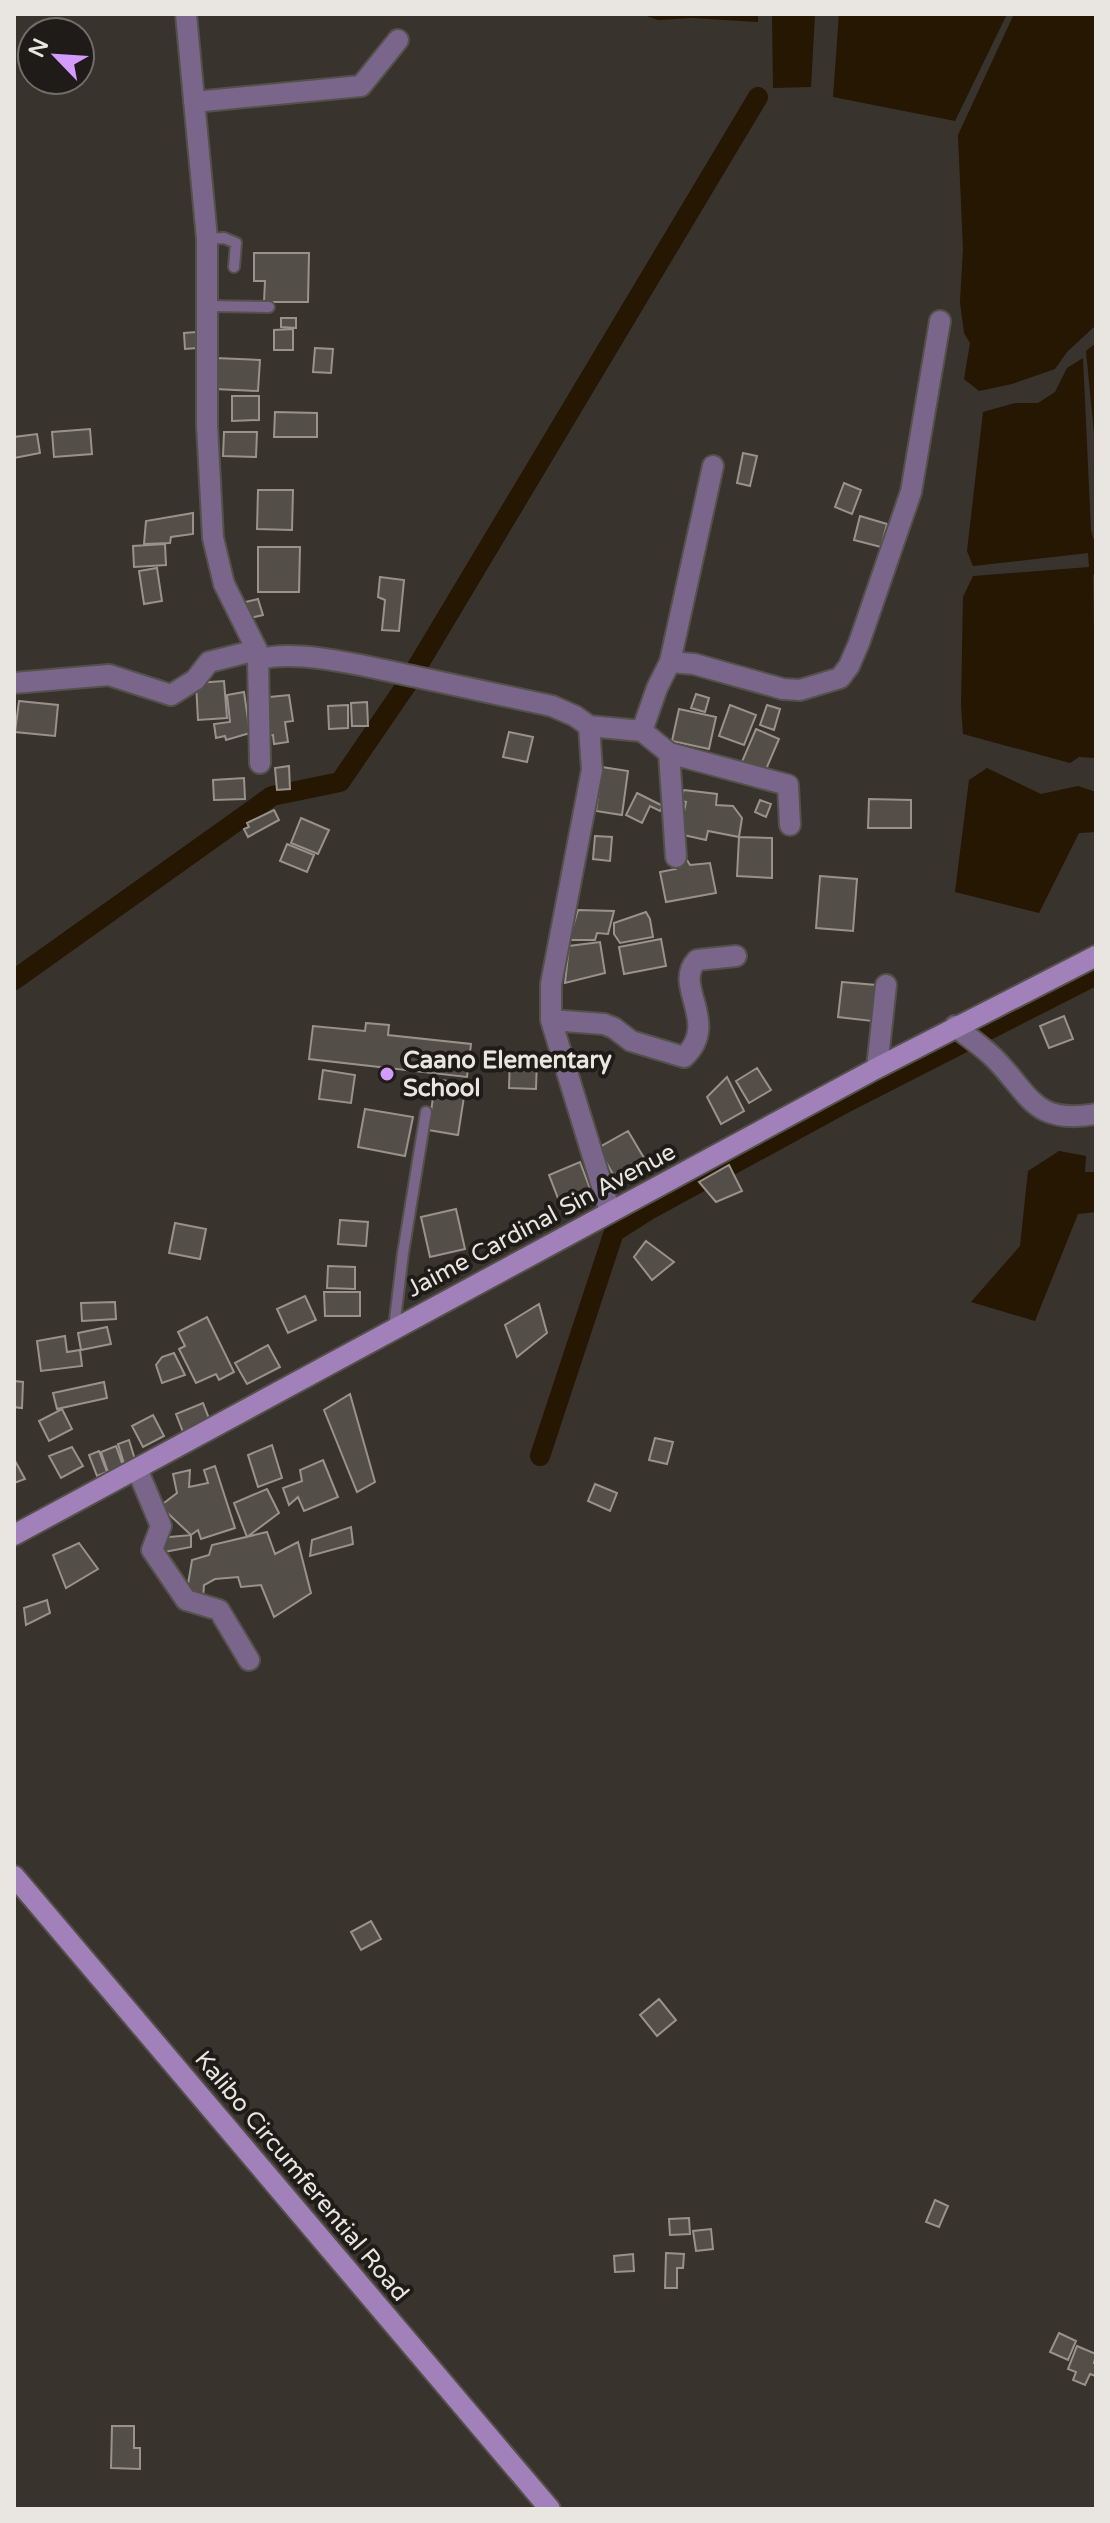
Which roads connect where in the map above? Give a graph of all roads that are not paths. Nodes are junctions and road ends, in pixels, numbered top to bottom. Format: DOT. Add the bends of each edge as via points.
graph roads {
  1 [pos="186,14"];
  2 [pos="398,40"];
  3 [pos="194,102"];
  4 [pos="207,239"];
  5 [pos="234,267"];
  6 [pos="207,306"];
  7 [pos="269,307"];
  8 [pos="940,321"];
  9 [pos="713,466"];
  10 [pos="257,655"];
  11 [pos="670,662"];
  12 [pos="14,683"];
  13 [pos="589,726"];
  14 [pos="642,731"];
  15 [pos="669,753"];
  16 [pos="260,763"];
  17 [pos="790,825"];
  18 [pos="676,857"];
  19 [pos="736,956"];
  20 [pos="1096,956"];
  21 [pos="886,985"];
  22 [pos="551,1020"];
  23 [pos="956,1027"];
  24 [pos="877,1068"];
  25 [pos="426,1112"];
  26 [pos="1096,1114"];
  27 [pos="610,1212"];
  28 [pos="394,1330"];
  29 [pos="137,1469"];
  30 [pos="14,1535"];
  31 [pos="249,1660"];
  32 [pos="14,1876"];
  33 [pos="550,2509"];
  1 -- 3 [label="street"];
  2 -- 3 [label="street" via="361,86"];
  3 -- 4 [label="street"];
  4 -- 5 [label="lane" via="236,243"];
  4 -- 6 [label="street"];
  6 -- 7 [label="lane"];
  6 -- 10 [label="street" via="213,538 224,584"];
  8 -- 11 [label="street" via="911,492 859,643 840,678 800,690 783,689"];
  9 -- 11 [label="street"];
  10 -- 12 [label="street" via="209,662 195,680 171,695 109,675"];
  10 -- 13 [label="street" via="372,668 552,706"];
  10 -- 16 [label="street"];
  11 -- 14 [label="street"];
  13 -- 14 [label="street"];
  13 -- 22 [label="street" via="592,770 551,984"];
  14 -- 15 [label="street"];
  15 -- 17 [label="street" via="788,785"];
  15 -- 18 [label="street"];
  19 -- 22 [label="street" via="697,960 690,967 700,1029 695,1046 684,1057 631,1041 604,1024"];
  20 -- 23 [label="main road, Jaime Cardinal Sin Avenue"];
  21 -- 24 [label="street"];
  22 -- 27 [label="street"];
  23 -- 24 [label="main road, Jaime Cardinal Sin Avenue"];
  23 -- 26 [label="street" via="996,1059 1031,1102 1073,1118"];
  24 -- 27 [label="main road, Jaime Cardinal Sin Avenue"];
  25 -- 28 [label="lane"];
  27 -- 28 [label="main road, Jaime Cardinal Sin Avenue"];
  28 -- 29 [label="main road, Jaime Cardinal Sin Avenue"];
  29 -- 30 [label="main road, Jaime Cardinal Sin Avenue"];
  29 -- 31 [label="street" via="161,1526 152,1550 186,1600 219,1610"];
  32 -- 33 [label="main road, Kalibo Circumferential Road"];
}
